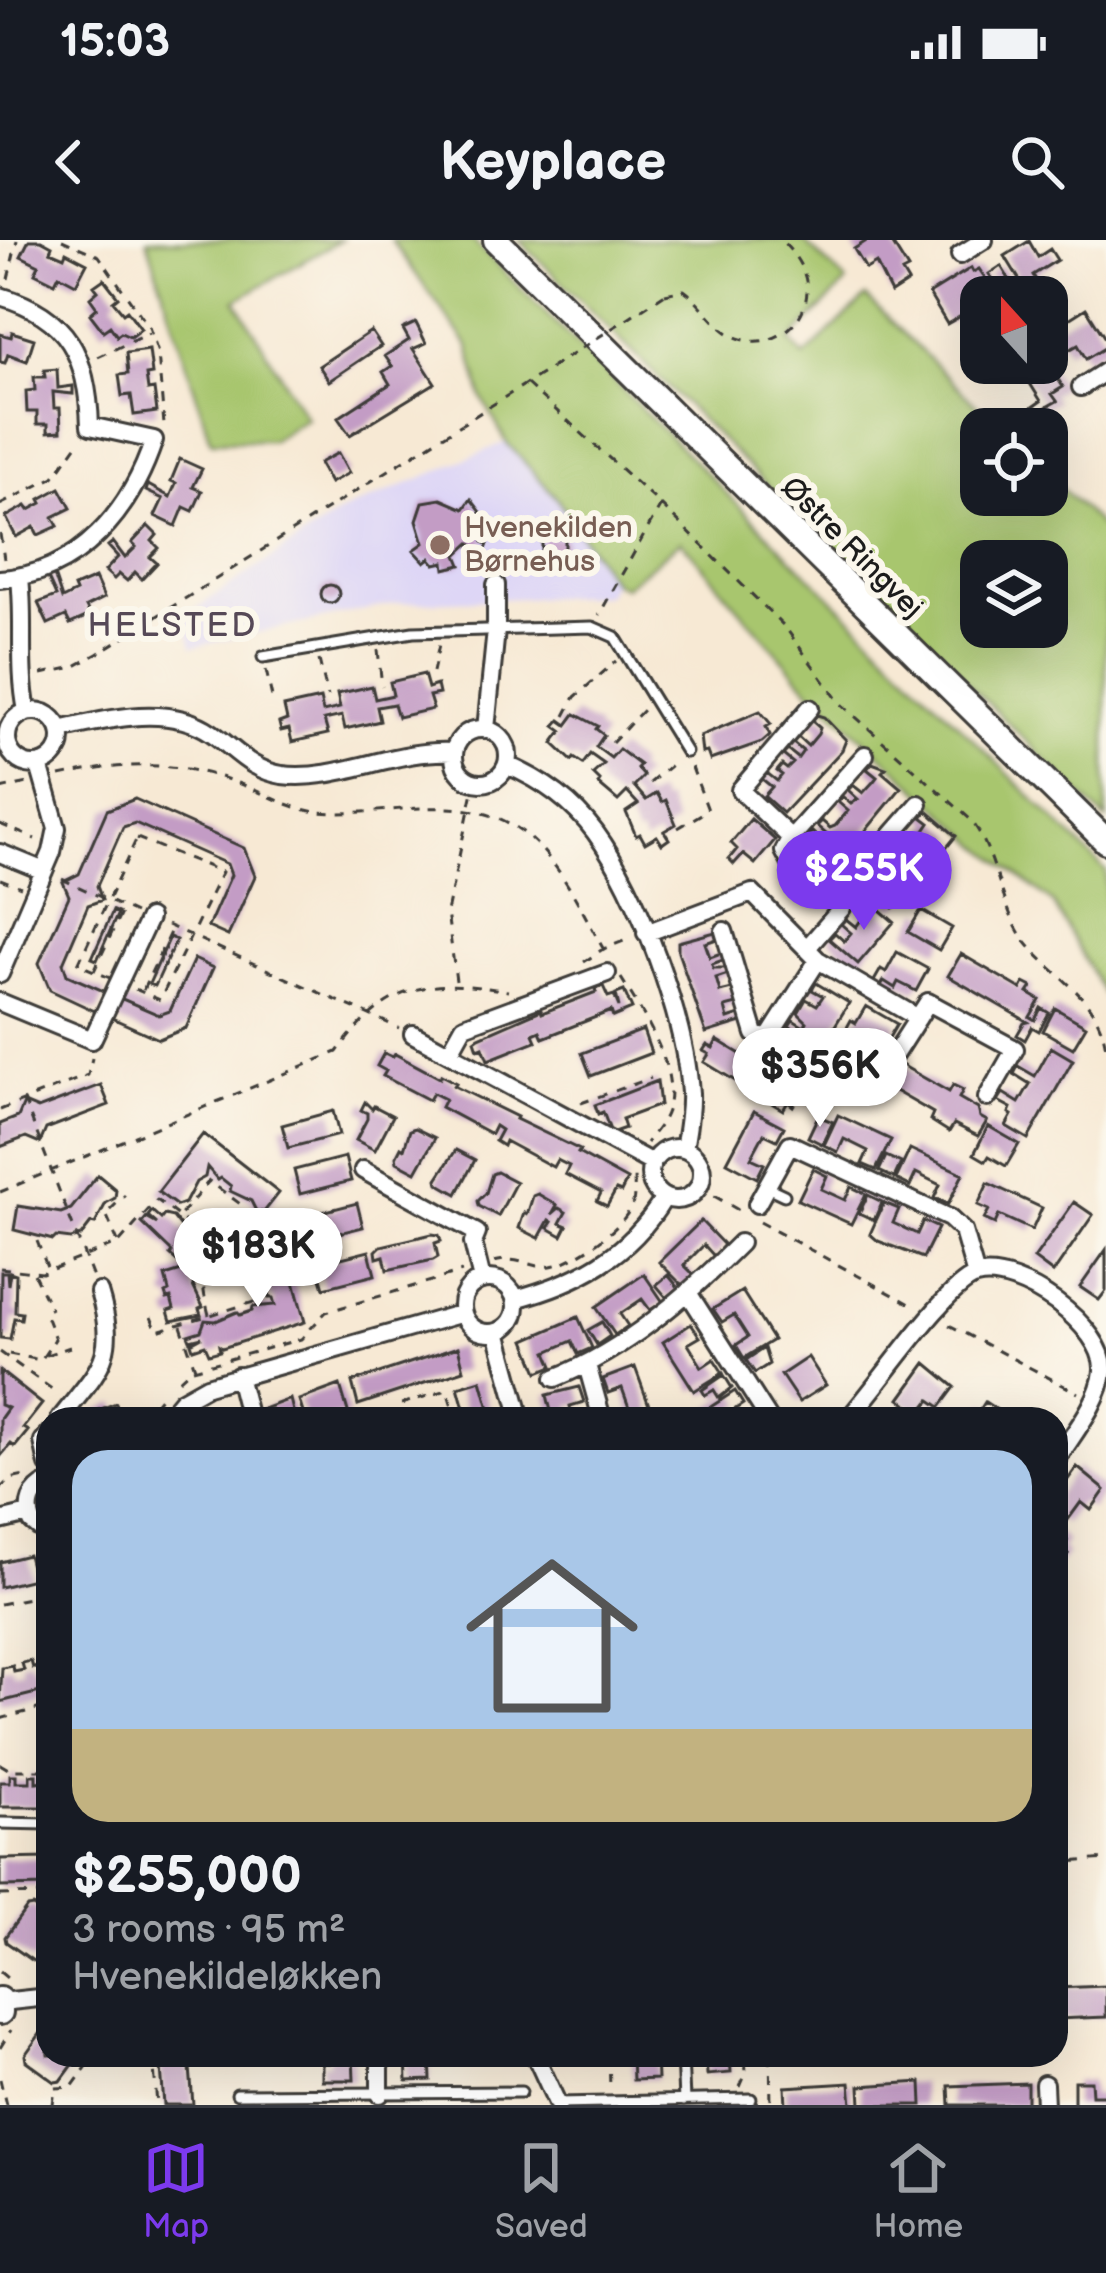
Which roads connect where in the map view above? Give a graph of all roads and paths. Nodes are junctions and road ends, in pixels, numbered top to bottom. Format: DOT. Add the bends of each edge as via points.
graph roads {
  1 [pos="17,240"];
  2 [pos="62,240"];
  3 [pos="496,240"];
  4 [pos="781,240"];
  5 [pos="984,240"];
  6 [pos="960,255"];
  7 [pos="2,297"];
  8 [pos="151,332"];
  9 [pos="82,365"];
  10 [pos="1106,371"];
  11 [pos="527,384"];
  12 [pos="1081,387"];
  13 [pos="90,426"];
  14 [pos="154,440"];
  15 [pos="0,505"];
  16 [pos="661,505"];
  17 [pos="0,534"];
  18 [pos="9,579"];
  19 [pos="496,585"];
  20 [pos="592,627"];
  21 [pos="496,630"];
  22 [pos="442,631"];
  23 [pos="376,637"];
  24 [pos="316,647"];
  25 [pos="625,653"];
  26 [pos="262,657"];
  27 [pos="433,672"];
  28 [pos="21,680"];
  29 [pos="382,686"];
  30 [pos="328,697"];
  31 [pos="653,699"];
  32 [pos="273,702"];
  33 [pos="810,708"];
  34 [pos="27,711"];
  35 [pos="565,716"];
  36 [pos="486,729"];
  37 [pos="60,730"];
  38 [pos="612,743"];
  39 [pos="4,751"];
  40 [pos="454,752"];
  41 [pos="686,752"];
  42 [pos="865,755"];
  43 [pos="39,765"];
  44 [pos="506,765"];
  45 [pos="475,782"];
  46 [pos="650,783"];
  47 [pos="919,804"];
  48 [pos="0,824"];
  49 [pos="678,828"];
  50 [pos="791,838"];
  51 [pos="1106,841"];
  52 [pos="53,846"];
  53 [pos="0,853"];
  54 [pos="44,871"];
  55 [pos="834,901"];
  56 [pos="123,908"];
  57 [pos="149,918"];
  58 [pos="172,928"];
  59 [pos="724,931"];
  60 [pos="646,933"];
  61 [pos="812,954"];
  62 [pos="573,970"];
  63 [pos="94,971"];
  64 [pos="607,973"];
  65 [pos="0,974"];
  66 [pos="456,982"];
  67 [pos="510,991"];
  68 [pos="143,992"];
  69 [pos="0,1003"];
  70 [pos="366,1016"];
  71 [pos="918,1018"];
  72 [pos="413,1034"];
  73 [pos="92,1040"];
  74 [pos="1106,1048"];
  75 [pos="449,1053"];
  76 [pos="978,1069"];
  77 [pos="884,1071"];
  78 [pos="652,1078"];
  79 [pos="997,1081"];
  80 [pos="987,1098"];
  81 [pos="24,1100"];
  82 [pos="0,1110"];
  83 [pos="568,1117"];
  84 [pos="684,1149"];
  85 [pos="652,1163"];
  86 [pos="363,1170"];
  87 [pos="52,1172"];
  88 [pos="699,1187"];
  89 [pos="0,1192"];
  90 [pos="124,1195"];
  91 [pos="664,1198"];
  92 [pos="758,1204"];
  93 [pos="179,1216"];
  94 [pos="37,1241"];
  95 [pos="119,1243"];
  96 [pos="740,1243"];
  97 [pos="214,1244"];
  98 [pos="86,1257"];
  99 [pos="0,1268"];
  100 [pos="49,1271"];
  101 [pos="33,1272"];
  102 [pos="976,1276"];
  103 [pos="259,1278"];
  104 [pos="482,1280"];
  105 [pos="99,1292"];
  106 [pos="689,1294"];
  107 [pos="515,1299"];
  108 [pos="463,1313"];
  109 [pos="209,1316"];
  110 [pos="931,1316"];
  111 [pos="152,1317"];
  112 [pos="181,1324"];
  113 [pos="497,1332"];
  114 [pos="70,1347"];
  115 [pos="0,1352"];
  116 [pos="7,1353"];
  117 [pos="45,1355"];
  118 [pos="587,1365"];
  119 [pos="195,1369"];
  120 [pos="238,1376"];
  121 [pos="555,1378"];
  122 [pos="1093,1401"];
  123 [pos="61,1407"];
  124 [pos="70,1407"];
  125 [pos="179,1407"];
  126 [pos="246,1407"];
  127 [pos="399,1407"];
  128 [pos="452,1407"];
  129 [pos="518,1407"];
  130 [pos="599,1407"];
  131 [pos="761,1407"];
  132 [pos="860,1407"];
  133 [pos="1068,1441"];
  134 [pos="29,1474"];
  135 [pos="0,1490"];
  136 [pos="36,1494"];
  137 [pos="29,1514"];
  138 [pos="0,1521"];
  139 [pos="36,1526"];
  140 [pos="36,1596"];
  141 [pos="0,1604"];
  142 [pos="36,1709"];
  143 [pos="0,1718"];
  144 [pos="0,1764"];
  145 [pos="36,1770"];
  146 [pos="0,1823"];
  147 [pos="36,1824"];
  148 [pos="1106,1859"];
  149 [pos="1068,1862"];
  150 [pos="36,1894"];
  151 [pos="0,1895"];
  152 [pos="36,1997"];
  153 [pos="0,2001"];
  154 [pos="0,2012"];
  155 [pos="86,2067"];
  156 [pos="154,2067"];
  157 [pos="380,2067"];
  158 [pos="541,2067"];
  159 [pos="609,2067"];
  160 [pos="683,2067"];
  161 [pos="746,2067"];
  162 [pos="770,2067"];
  163 [pos="0,2079"];
  164 [pos="1044,2084"];
  165 [pos="521,2092"];
  166 [pos="237,2094"];
  167 [pos="380,2094"];
  168 [pos="751,2098"];
  169 [pos="734,2099"];
  170 [pos="684,2101"];
  171 [pos="610,2102"];
  172 [pos="558,2104"];
  173 [pos="6,2105"];
  174 [pos="53,2105"];
  175 [pos="157,2105"];
  176 [pos="771,2105"];
  177 [pos="1045,2105"];
  1 -- 7 [label="path"];
  2 -- 8 [label="path" via="99,256"];
  3 -- 51 [label="main road, Østre Ringvej"];
  4 -- 11 [label="path, bridge" via="803,271 807,294 799,318 778,337 735,338 684,290 665,294"];
  5 -- 6 [label="street"];
  7 -- 9 [label="street" via="58,326"];
  8 -- 9 [label="path"];
  8 -- 14 [label="path" via="165,430"];
  9 -- 13 [label="street"];
  10 -- 12 [label="street"];
  11 -- 16 [label="path"];
  11 -- 28 [label="path" via="97,654"];
  13 -- 14 [label="street"];
  13 -- 15 [label="path" via="54,477"];
  14 -- 18 [label="street" via="141,479 94,540"];
  16 -- 20 [label="path"];
  16 -- 74 [label="path" via="774,614 841,703 981,833 1019,930 1092,1010"];
  17 -- 18 [label="path"];
  18 -- 28 [label="street" via="25,621"];
  19 -- 21 [label="street"];
  20 -- 21 [label="lane"];
  20 -- 25 [label="lane" via="615,637"];
  21 -- 22 [label="lane"];
  21 -- 36 [label="street"];
  22 -- 23 [label="lane"];
  22 -- 27 [label="path"];
  23 -- 24 [label="lane"];
  23 -- 29 [label="path"];
  24 -- 26 [label="lane"];
  24 -- 30 [label="path"];
  25 -- 31 [label="lane"];
  25 -- 35 [label="path"];
  26 -- 32 [label="path"];
  28 -- 34 [label="street"];
  31 -- 38 [label="path"];
  31 -- 41 [label="lane"];
  33 -- 50 [label="street" via="740,790"];
  34 -- 37 [label="street" via="47,714"];
  34 -- 39 [label="street" via="9,726"];
  36 -- 40 [label="street" via="465,734"];
  36 -- 44 [label="street" via="505,742"];
  37 -- 40 [label="street" via="176,718 200,726 255,768 282,775"];
  37 -- 43 [label="street" via="57,752"];
  39 -- 43 [label="street"];
  40 -- 45 [label="street" via="459,771"];
  41 -- 46 [label="path"];
  41 -- 49 [label="path" via="708,810"];
  42 -- 50 [label="street"];
  43 -- 52 [label="street" via="57,828"];
  44 -- 45 [label="street" via="494,779"];
  44 -- 60 [label="street" via="537,778 594,830"];
  45 -- 66 [label="path" via="448,912"];
  47 -- 55 [label="street"];
  48 -- 52 [label="path"];
  50 -- 55 [label="street" via="784,850 791,864"];
  52 -- 54 [label="street"];
  53 -- 54 [label="street"];
  54 -- 56 [label="path"];
  54 -- 65 [label="street"];
  55 -- 61 [label="street" via="842,908"];
  56 -- 57 [label="path"];
  56 -- 63 [label="path"];
  57 -- 58 [label="path"];
  57 -- 73 [label="street"];
  58 -- 68 [label="path"];
  58 -- 70 [label="path"];
  59 -- 61 [label="street" via="755,1034 767,1040"];
  60 -- 61 [label="street" via="752,893"];
  60 -- 62 [label="path"];
  60 -- 84 [label="street" via="687,1066"];
  61 -- 71 [label="street"];
  64 -- 75 [label="street" via="464,1026"];
  66 -- 67 [label="path"];
  66 -- 70 [label="path" via="415,989"];
  69 -- 73 [label="street"];
  70 -- 72 [label="path"];
  70 -- 87 [label="path" via="337,1052"];
  71 -- 77 [label="street"];
  71 -- 79 [label="street" via="928,1002 1015,1049"];
  72 -- 75 [label="street"];
  73 -- 81 [label="path" via="88,1075"];
  75 -- 83 [label="street"];
  76 -- 79 [label="street"];
  78 -- 83 [label="path" via="574,1106"];
  79 -- 80 [label="street"];
  81 -- 82 [label="path"];
  81 -- 87 [label="path"];
  83 -- 85 [label="street"];
  84 -- 85 [label="street" via="662,1152"];
  84 -- 88 [label="street" via="701,1164"];
  85 -- 91 [label="street" via="652,1186"];
  86 -- 104 [label="street" via="477,1233 472,1243"];
  87 -- 89 [label="path"];
  87 -- 98 [label="path"];
  88 -- 91 [label="street" via="680,1201"];
  88 -- 110 [label="path"];
  90 -- 95 [label="path" via="106,1214"];
  91 -- 107 [label="street" via="605,1264"];
  92 -- 102 [label="street" via="775,1191 790,1144 950,1218 963,1231"];
  93 -- 95 [label="path" via="157,1200"];
  93 -- 97 [label="path"];
  93 -- 97 [label="path" via="209,1180 243,1206"];
  94 -- 100 [label="path"];
  95 -- 98 [label="path"];
  96 -- 106 [label="street"];
  97 -- 109 [label="path" via="200,1279"];
  98 -- 100 [label="path"];
  98 -- 105 [label="path"];
  99 -- 101 [label="path"];
  100 -- 101 [label="path"];
  101 -- 117 [label="path" via="56,1340"];
  102 -- 110 [label="street" via="951,1290"];
  102 -- 122 [label="street" via="1026,1283 1088,1328 1101,1348 1103,1373"];
  103 -- 109 [label="path" via="264,1299"];
  104 -- 107 [label="street" via="506,1285"];
  104 -- 108 [label="street" via="468,1289"];
  105 -- 124 [label="street" via="109,1341"];
  106 -- 118 [label="street"];
  106 -- 131 [label="street"];
  107 -- 113 [label="street" via="511,1323"];
  108 -- 113 [label="street" via="472,1327"];
  108 -- 120 [label="street"];
  109 -- 112 [label="path"];
  110 -- 122 [label="path"];
  110 -- 132 [label="street"];
  111 -- 112 [label="path" via="158,1331"];
  112 -- 119 [label="path"];
  113 -- 129 [label="street"];
  114 -- 117 [label="path"];
  115 -- 116 [label="path"];
  116 -- 117 [label="path"];
  116 -- 123 [label="path"];
  118 -- 121 [label="street"];
  118 -- 130 [label="street"];
  120 -- 125 [label="street"];
  120 -- 126 [label="street"];
  122 -- 133 [label="street"];
  127 -- 128 [label="path" via="447,1390"];
  134 -- 135 [label="path"];
  136 -- 137 [label="street"];
  137 -- 138 [label="street"];
  137 -- 139 [label="street"];
  140 -- 141 [label="path"];
  142 -- 143 [label="path"];
  144 -- 145 [label="path"];
  146 -- 147 [label="lane"];
  148 -- 149 [label="path"];
  150 -- 151 [label="path"];
  152 -- 153 [label="street"];
  153 -- 154 [label="main road"];
  155 -- 174 [label="path" via="72,2087 55,2088"];
  156 -- 175 [label="path"];
  157 -- 167 [label="street"];
  158 -- 172 [label="street"];
  159 -- 171 [label="path"];
  160 -- 170 [label="lane"];
  161 -- 169 [label="path"];
  162 -- 176 [label="path"];
  163 -- 173 [label="path"];
  164 -- 177 [label="street"];
  165 -- 167 [label="lane"];
  166 -- 167 [label="lane"];
  168 -- 169 [label="lane"];
  169 -- 170 [label="lane"];
  170 -- 171 [label="lane"];
  171 -- 172 [label="lane"];
}
